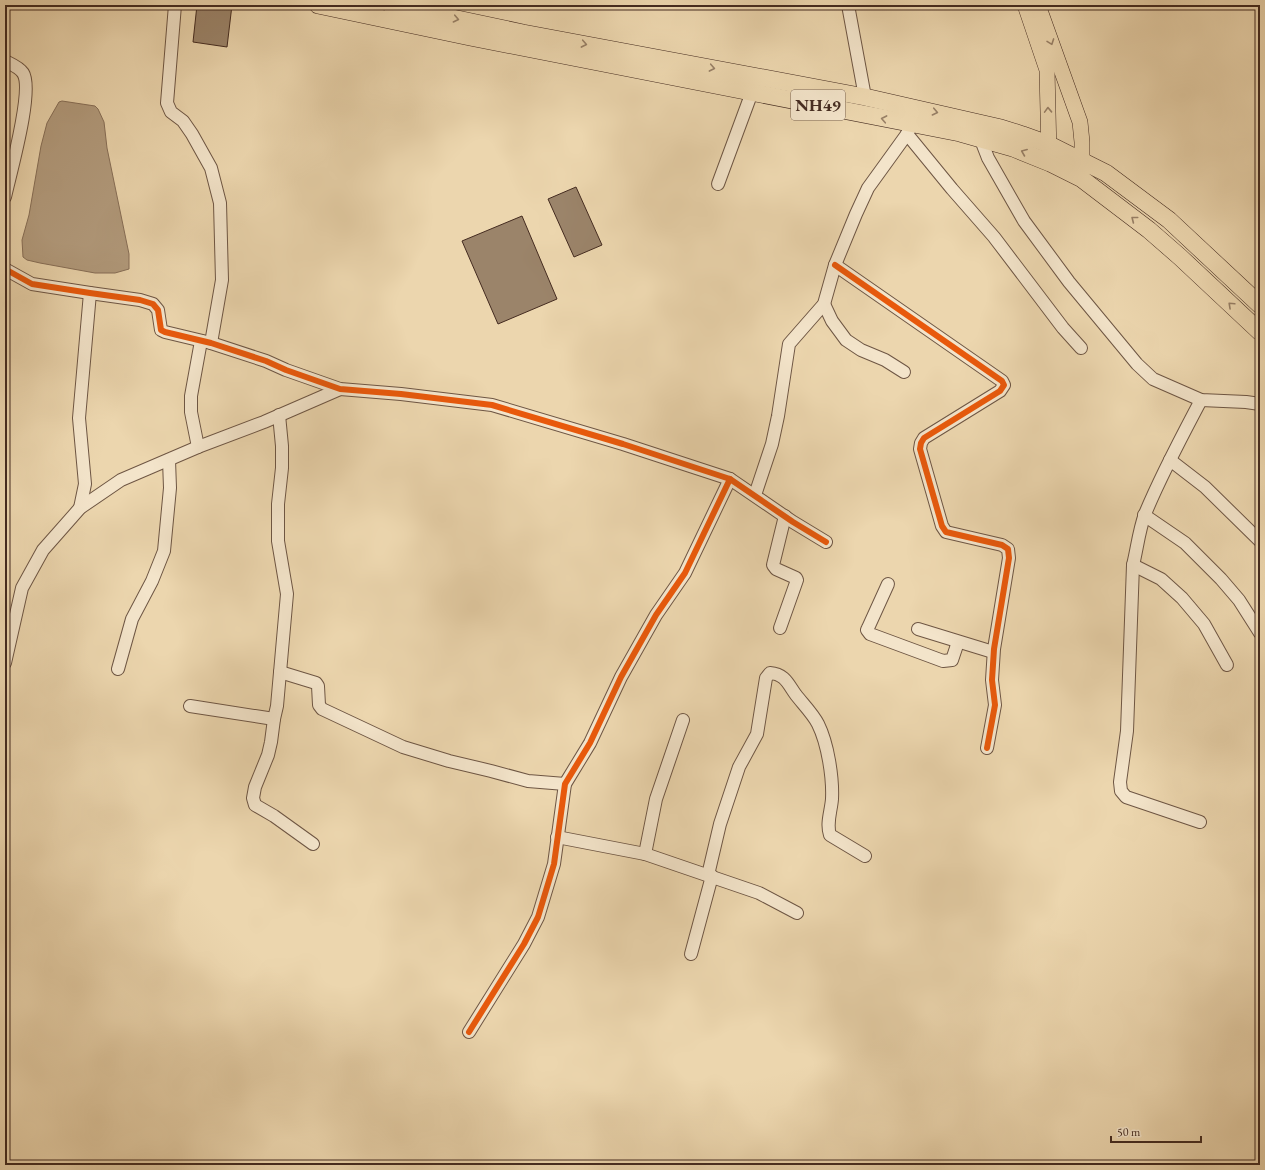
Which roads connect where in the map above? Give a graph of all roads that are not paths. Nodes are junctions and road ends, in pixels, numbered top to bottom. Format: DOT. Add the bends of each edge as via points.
graph roads {
  1 [pos="175,5"];
  2 [pos="318,5"];
  3 [pos="391,5"];
  4 [pos="848,5"];
  5 [pos="1025,5"];
  6 [pos="1038,5"];
  7 [pos="5,61"];
  8 [pos="752,92"];
  9 [pos="865,97"];
  10 [pos="910,129"];
  11 [pos="981,140"];
  12 [pos="1048,144"];
  13 [pos="1083,161"];
  14 [pos="1050,163"];
  15 [pos="1082,179"];
  16 [pos="718,184"];
  17 [pos="5,197"];
  18 [pos="835,265"];
  19 [pos="5,269"];
  20 [pos="90,294"];
  21 [pos="824,304"];
  22 [pos="1260,305"];
  23 [pos="1260,332"];
  24 [pos="206,342"];
  25 [pos="1082,348"];
  26 [pos="904,372"];
  27 [pos="340,389"];
  28 [pos="1200,400"];
  29 [pos="1260,404"];
  30 [pos="279,415"];
  31 [pos="198,447"];
  32 [pos="168,460"];
  33 [pos="1170,460"];
  34 [pos="730,479"];
  35 [pos="755,495"];
  36 [pos="80,508"];
  37 [pos="1144,515"];
  38 [pos="785,516"];
  39 [pos="1260,540"];
  40 [pos="826,542"];
  41 [pos="1133,565"];
  42 [pos="888,584"];
  43 [pos="780,628"];
  44 [pos="918,629"];
  45 [pos="1260,633"];
  46 [pos="958,642"];
  47 [pos="993,652"];
  48 [pos="5,663"];
  49 [pos="1227,665"];
  50 [pos="118,669"];
  51 [pos="280,672"];
  52 [pos="190,706"];
  53 [pos="274,719"];
  54 [pos="683,720"];
  55 [pos="987,748"];
  56 [pos="564,784"];
  57 [pos="1200,822"];
  58 [pos="557,837"];
  59 [pos="313,844"];
  60 [pos="645,854"];
  61 [pos="865,856"];
  62 [pos="710,876"];
  63 [pos="798,913"];
  64 [pos="691,954"];
  65 [pos="469,1032"];
  1 -- 24 [label="street" via="167,103 171,112 183,121 192,134 211,168 220,203 222,280"];
  2 -- 8 [label="highway, NH49"];
  3 -- 9 [label="highway, NH49, one-way" via="523,33"];
  4 -- 9 [label="street"];
  12 -- 5 [label="main road, one-way" via="1047,70"];
  6 -- 13 [label="main road, one-way" via="1080,122"];
  7 -- 17 [label="street" via="23,73 25,82 25,107"];
  10 -- 8 [label="highway, NH49, one-way"];
  8 -- 16 [label="street"];
  9 -- 12 [label="highway, NH49, one-way" via="1001,128"];
  10 -- 11 [label="highway, NH49" via="960,133"];
  10 -- 18 [label="street" via="868,188"];
  10 -- 25 [label="street" via="952,189 994,237 1063,328"];
  14 -- 11 [label="highway, NH49, one-way" via="1013,148"];
  11 -- 28 [label="street" via="988,158 1024,221 1069,282 1137,364 1152,379"];
  12 -- 13 [label="highway, NH49"];
  12 -- 14 [label="main road"];
  13 -- 15 [label="main road"];
  13 -- 22 [label="highway, NH49" via="1106,173 1169,220"];
  14 -- 15 [label="highway, NH49"];
  23 -- 15 [label="highway, NH49, one-way" via="1149,230"];
  18 -- 21 [label="street"];
  18 -- 47 [label="street" via="1004,385 1000,391 924,438 920,450 946,532 1002,545 1008,549 1009,558"];
  19 -- 20 [label="street" via="32,284"];
  20 -- 24 [label="street" via="153,304 158,310 161,330"];
  20 -- 36 [label="street" via="79,418 85,484"];
  21 -- 26 [label="street" via="832,321 846,340"];
  21 -- 35 [label="street" via="789,344 772,444"];
  24 -- 27 [label="street"];
  24 -- 31 [label="street" via="191,396 191,412"];
  27 -- 30 [label="street"];
  27 -- 34 [label="street" via="492,404"];
  28 -- 29 [label="street"];
  28 -- 33 [label="street"];
  30 -- 31 [label="street"];
  30 -- 51 [label="street" via="282,468 278,504 278,542 287,594"];
  31 -- 32 [label="street"];
  32 -- 36 [label="street" via="121,480"];
  32 -- 50 [label="street" via="170,488 164,551 132,619"];
  33 -- 37 [label="street"];
  33 -- 39 [label="street" via="1205,487"];
  34 -- 35 [label="street"];
  34 -- 56 [label="street" via="684,574 656,615 621,677 590,743"];
  35 -- 38 [label="street"];
  36 -- 48 [label="street" via="43,550 22,588"];
  37 -- 41 [label="street"];
  37 -- 45 [label="street" via="1185,543 1221,579 1239,600"];
  38 -- 40 [label="street"];
  38 -- 43 [label="street" via="773,565 798,580"];
  41 -- 49 [label="street" via="1161,579 1182,598 1204,624"];
  41 -- 57 [label="street" via="1128,731 1120,782 1121,791 1126,797"];
  42 -- 46 [label="street" via="867,630 870,634 943,661 952,660"];
  44 -- 46 [label="street"];
  46 -- 47 [label="street"];
  47 -- 55 [label="street" via="992,680 995,705"];
  51 -- 53 [label="street"];
  51 -- 56 [label="street" via="316,683 319,705 322,709 403,746 449,761 528,781"];
  52 -- 53 [label="street"];
  53 -- 59 [label="street" via="272,742 252,798 255,805"];
  54 -- 60 [label="street" via="656,799"];
  56 -- 58 [label="street"];
  58 -- 60 [label="street"];
  58 -- 65 [label="street" via="554,864 538,917"];
  60 -- 62 [label="street"];
  61 -- 62 [label="street" via="830,835 828,828 832,799 831,778 825,744 818,724 785,680 778,673 770,673 766,678 757,734 739,767 720,824"];
  62 -- 63 [label="street" via="759,893"];
  62 -- 64 [label="street"];
}
